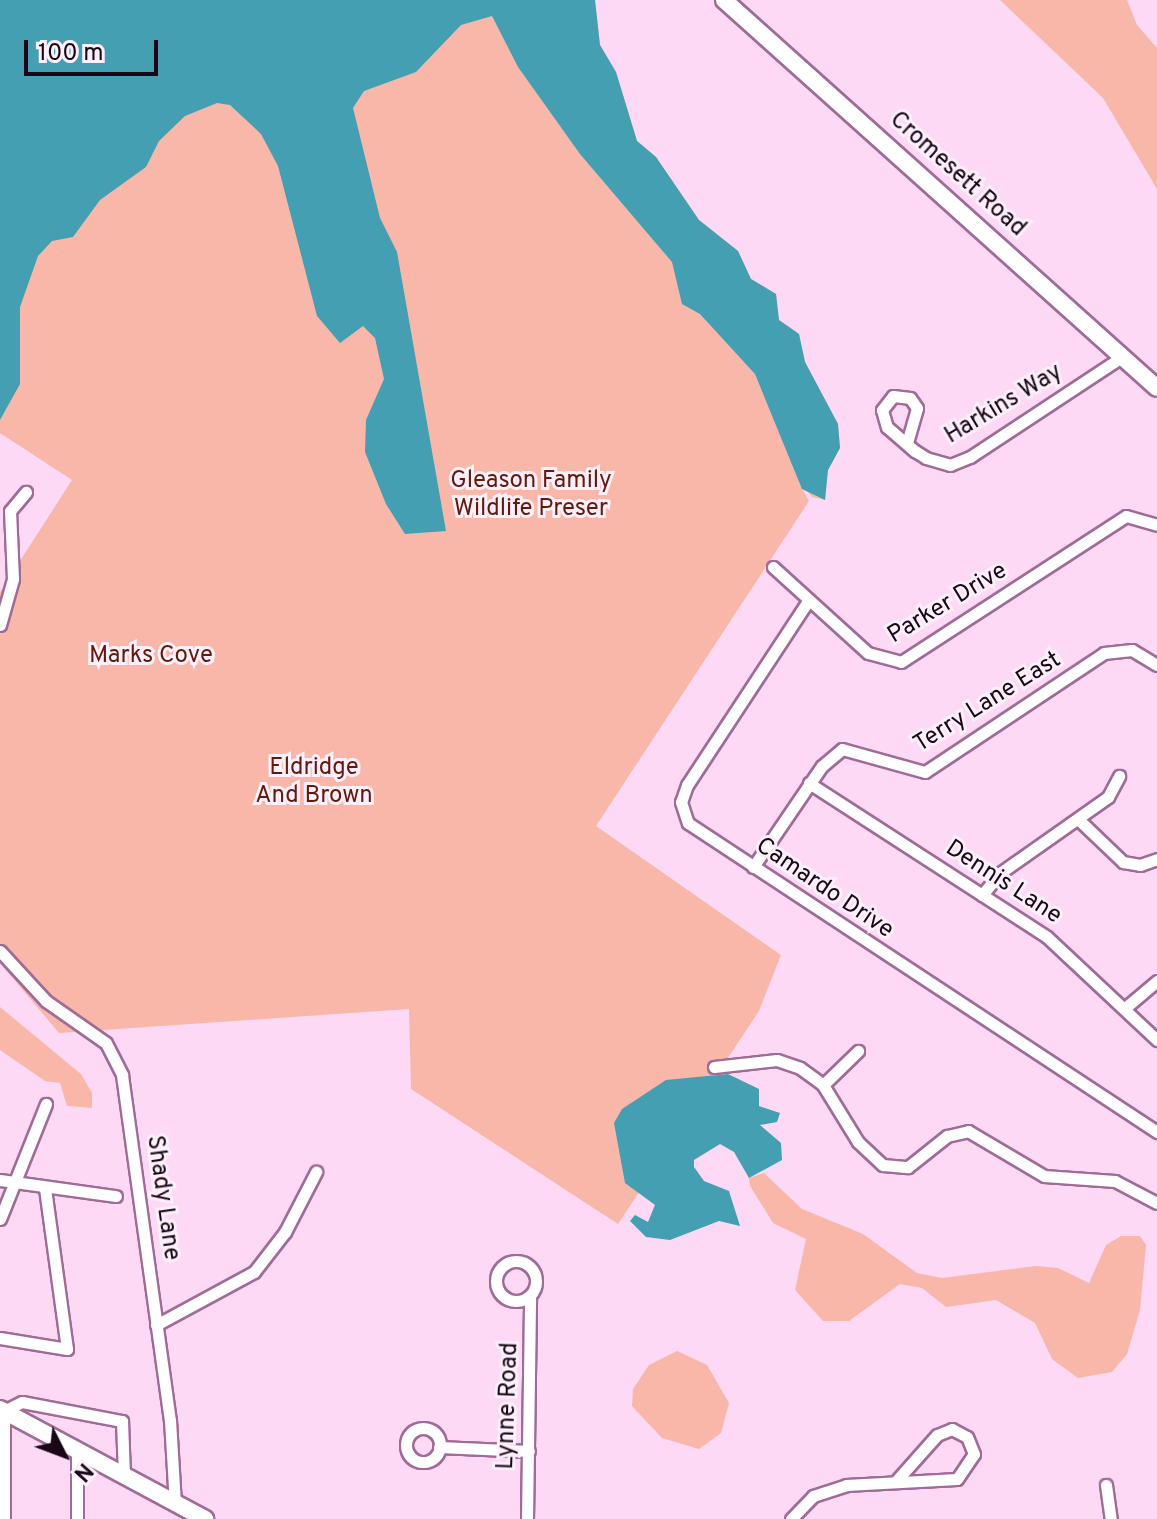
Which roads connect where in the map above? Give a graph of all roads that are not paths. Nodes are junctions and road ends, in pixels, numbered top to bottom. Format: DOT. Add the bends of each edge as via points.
graph roads {
  1 [pos="724,0"];
  2 [pos="1123,356"];
  3 [pos="1157,388"];
  4 [pos="907,443"];
  5 [pos="26,492"];
  6 [pos="1157,525"];
  7 [pos="773,567"];
  8 [pos="808,601"];
  9 [pos="0,625"];
  10 [pos="1157,665"];
  11 [pos="1119,776"];
  12 [pos="809,783"];
  13 [pos="1079,820"];
  14 [pos="1157,859"];
  15 [pos="753,867"];
  16 [pos="982,895"];
  17 [pos="0,951"];
  18 [pos="1157,981"];
  19 [pos="1125,1008"];
  20 [pos="1157,1040"];
  21 [pos="858,1051"];
  22 [pos="714,1067"];
  23 [pos="823,1085"];
  24 [pos="46,1104"];
  25 [pos="1157,1132"];
  26 [pos="316,1172"];
  27 [pos="0,1180"];
  28 [pos="14,1185"];
  29 [pos="45,1189"];
  30 [pos="116,1196"];
  31 [pos="1157,1203"];
  32 [pos="0,1219"];
  33 [pos="530,1296"];
  34 [pos="156,1325"];
  35 [pos="0,1338"];
  36 [pos="2,1410"];
  37 [pos="439,1447"];
  38 [pos="77,1450"];
  39 [pos="529,1451"];
  40 [pos="124,1476"];
  41 [pos="896,1481"];
  42 [pos="1106,1485"];
  43 [pos="175,1503"];
  44 [pos="4,1519"];
  45 [pos="77,1519"];
  46 [pos="205,1519"];
  47 [pos="527,1519"];
  48 [pos="791,1519"];
  49 [pos="1111,1519"];
  1 -- 2 [label="street, Cromesett Road"];
  2 -- 3 [label="street, Cromesett Road"];
  2 -- 4 [label="street, Harkins Way" via="960,462 933,462"];
  5 -- 9 [label="street" via="10,511 13,579"];
  6 -- 8 [label="street, Parker Drive" via="1126,516 901,662 868,653"];
  7 -- 8 [label="street, Parker Drive"];
  8 -- 15 [label="street, Camardo Drive" via="682,795 688,823"];
  10 -- 12 [label="street, Terry Lane East" via="1132,650 1104,653 925,772 862,749 842,749"];
  11 -- 13 [label="street" via="1108,797"];
  12 -- 15 [label="street, Terry Lane East"];
  12 -- 16 [label="street, Dennis Lane"];
  13 -- 14 [label="street" via="1123,862 1140,865"];
  13 -- 16 [label="street" via="1000,873"];
  15 -- 25 [label="street, Camardo Drive"];
  16 -- 19 [label="street, Dennis Lane" via="1047,937"];
  17 -- 34 [label="street, Shady Lane" via="46,1001 87,1027 115,1057"];
  18 -- 19 [label="street"];
  19 -- 20 [label="street, Dennis Lane"];
  21 -- 23 [label="street"];
  22 -- 23 [label="street" via="784,1061"];
  23 -- 31 [label="street" via="858,1142 883,1165 908,1167 947,1136 968,1131 1044,1176 1115,1181"];
  24 -- 28 [label="street"];
  26 -- 34 [label="street" via="285,1232 254,1272"];
  27 -- 28 [label="street"];
  28 -- 29 [label="street"];
  28 -- 32 [label="street"];
  29 -- 30 [label="street"];
  29 -- 35 [label="street" via="67,1349"];
  33 -- 39 [label="street, Lynne Road"];
  34 -- 43 [label="street, Shady Lane"];
  36 -- 38 [label="street"];
  36 -- 40 [label="street" via="22,1402 95,1413 126,1424"];
  36 -- 44 [label="street"];
  37 -- 39 [label="street"];
  38 -- 40 [label="street"];
  38 -- 45 [label="street"];
  39 -- 47 [label="street, Lynne Road"];
  40 -- 43 [label="street"];
  41 -- 41 [label="street" via="957,1479 974,1454 967,1437 952,1429 937,1435"];
  41 -- 48 [label="street" via="846,1485 813,1496"];
  42 -- 49 [label="street"];
  43 -- 46 [label="street"];
}
